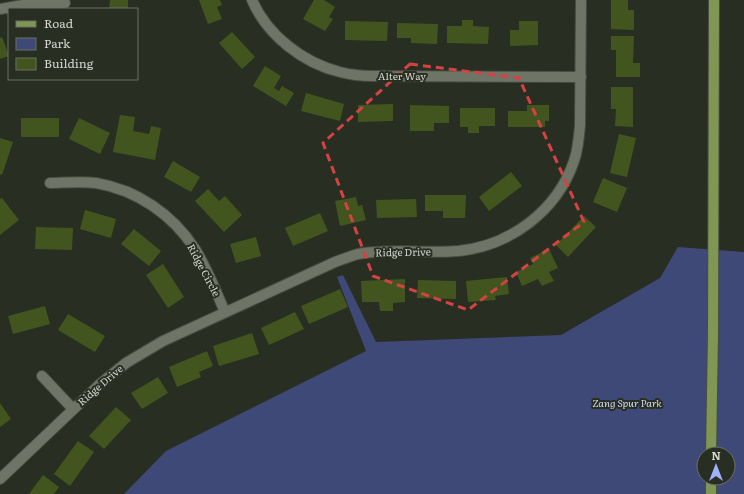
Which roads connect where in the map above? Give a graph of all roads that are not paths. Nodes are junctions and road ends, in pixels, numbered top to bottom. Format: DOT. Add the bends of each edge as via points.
graph roads {
  1 [pos="252,0"];
  2 [pos="581,0"];
  3 [pos="714,0"];
  4 [pos="65,3"];
  5 [pos="0,9"];
  6 [pos="581,77"];
  7 [pos="50,183"];
  8 [pos="226,312"];
  9 [pos="42,376"];
  10 [pos="73,409"];
  11 [pos="711,446"];
  12 [pos="0,479"];
  1 -- 6 [label="street, Alter Way" via="262,18 285,44 311,61 340,72 373,76"];
  2 -- 6 [label="street, Ridge Drive"];
  3 -- 11 [label="main road"];
  4 -- 5 [label="street"];
  6 -- 8 [label="street, Ridge Drive" via="579,138 572,165 553,200 540,214 516,232 490,245 475,249 358,254"];
  7 -- 8 [label="street, Ridge Circle" via="94,183 112,187 137,196 155,207 182,231 195,250"];
  8 -- 10 [label="street, Ridge Drive" via="163,341 126,363"];
  9 -- 10 [label="street, Ridge Drive"];
  10 -- 12 [label="street, Ridge Drive"];
}
